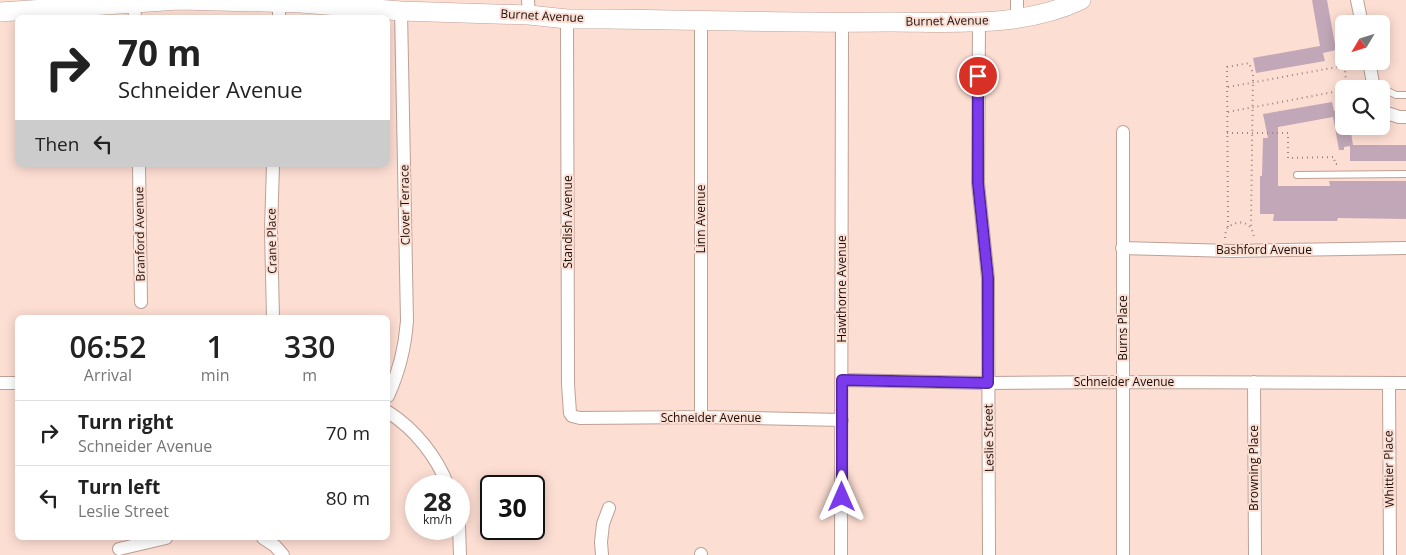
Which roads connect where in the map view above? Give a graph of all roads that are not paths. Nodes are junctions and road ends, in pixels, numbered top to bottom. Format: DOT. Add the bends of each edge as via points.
graph roads {
  1 [pos="1082,0"];
  2 [pos="1357,0"];
  3 [pos="301,2"];
  4 [pos="75,3"];
  5 [pos="528,8"];
  6 [pos="1017,9"];
  7 [pos="134,10"];
  8 [pos="279,10"];
  9 [pos="401,11"];
  10 [pos="0,12"];
  11 [pos="1360,15"];
  12 [pos="568,19"];
  13 [pos="701,20"];
  14 [pos="978,22"];
  15 [pos="842,23"];
  16 [pos="1390,93"];
  17 [pos="1406,95"];
  18 [pos="1390,114"];
  19 [pos="1406,117"];
  20 [pos="1123,132"];
  21 [pos="139,167"];
  22 [pos="273,167"];
  23 [pos="1406,174"];
  24 [pos="1297,175"];
  25 [pos="1122,248"];
  26 [pos="1406,248"];
  27 [pos="141,302"];
  28 [pos="273,315"];
  29 [pos="842,380"];
  30 [pos="1123,382"];
  31 [pos="1254,382"];
  32 [pos="0,383"];
  33 [pos="15,383"];
  34 [pos="988,383"];
  35 [pos="1389,383"];
  36 [pos="1406,383"];
  37 [pos="390,392"];
  38 [pos="390,414"];
  39 [pos="701,417"];
  40 [pos="580,418"];
  41 [pos="842,420"];
  42 [pos="443,475"];
  43 [pos="609,508"];
  44 [pos="156,540"];
  45 [pos="266,540"];
  46 [pos="459,540"];
  47 [pos="119,547"];
  48 [pos="283,555"];
  49 [pos="460,555"];
  50 [pos="602,555"];
  51 [pos="841,555"];
  52 [pos="988,555"];
  53 [pos="1123,555"];
  54 [pos="1255,555"];
  55 [pos="1390,555"];
  1 -- 6 [label="street, Burnet Avenue" via="1046,13"];
  2 -- 11 [label="street"];
  3 -- 8 [label="street, Burnet Avenue"];
  3 -- 9 [label="street, Burnet Avenue"];
  4 -- 7 [label="street, Burnet Avenue"];
  4 -- 10 [label="street, Burnet Avenue"];
  5 -- 9 [label="street, Burnet Avenue"];
  5 -- 12 [label="street, Burnet Avenue"];
  6 -- 14 [label="street, Burnet Avenue"];
  7 -- 8 [label="street, Burnet Avenue" via="179,0"];
  9 -- 37 [label="street, Clover Terrace" via="407,321 402,359"];
  12 -- 13 [label="street, Burnet Avenue"];
  12 -- 40 [label="street, Standish Avenue" via="568,391 570,413"];
  13 -- 15 [label="street, Burnet Avenue"];
  13 -- 39 [label="street, Linn Avenue"];
  14 -- 15 [label="street, Burnet Avenue"];
  14 -- 34 [label="street, Leslie Street" via="978,183 988,278"];
  15 -- 29 [label="street, Hawthorne Avenue"];
  16 -- 17 [label="lane"];
  18 -- 19 [label="street"];
  20 -- 25 [label="street, Burns Place"];
  21 -- 27 [label="street, Branford Avenue"];
  22 -- 28 [label="street, Crane Place"];
  23 -- 24 [label="lane"];
  25 -- 26 [label="street, Bashford Avenue"];
  25 -- 30 [label="street, Burns Place"];
  29 -- 34 [label="street, Schneider Avenue"];
  29 -- 41 [label="street, Hawthorne Avenue"];
  30 -- 31 [label="street, Schneider Avenue"];
  30 -- 34 [label="street, Schneider Avenue"];
  30 -- 53 [label="street, Burns Place"];
  31 -- 35 [label="street, Schneider Avenue"];
  31 -- 54 [label="street, Browning Place"];
  32 -- 33 [label="street"];
  34 -- 52 [label="street, Leslie Street"];
  35 -- 36 [label="street, Schneider Avenue"];
  35 -- 55 [label="street, Whittier Place"];
  38 -- 42 [label="street" via="429,451"];
  39 -- 40 [label="street, Schneider Avenue"];
  39 -- 41 [label="street, Schneider Avenue"];
  41 -- 51 [label="street, Hawthorne Avenue"];
  43 -- 50 [label="street" via="603,524"];
  44 -- 47 [label="street"];
  45 -- 48 [label="street"];
  46 -- 49 [label="street"];
}
